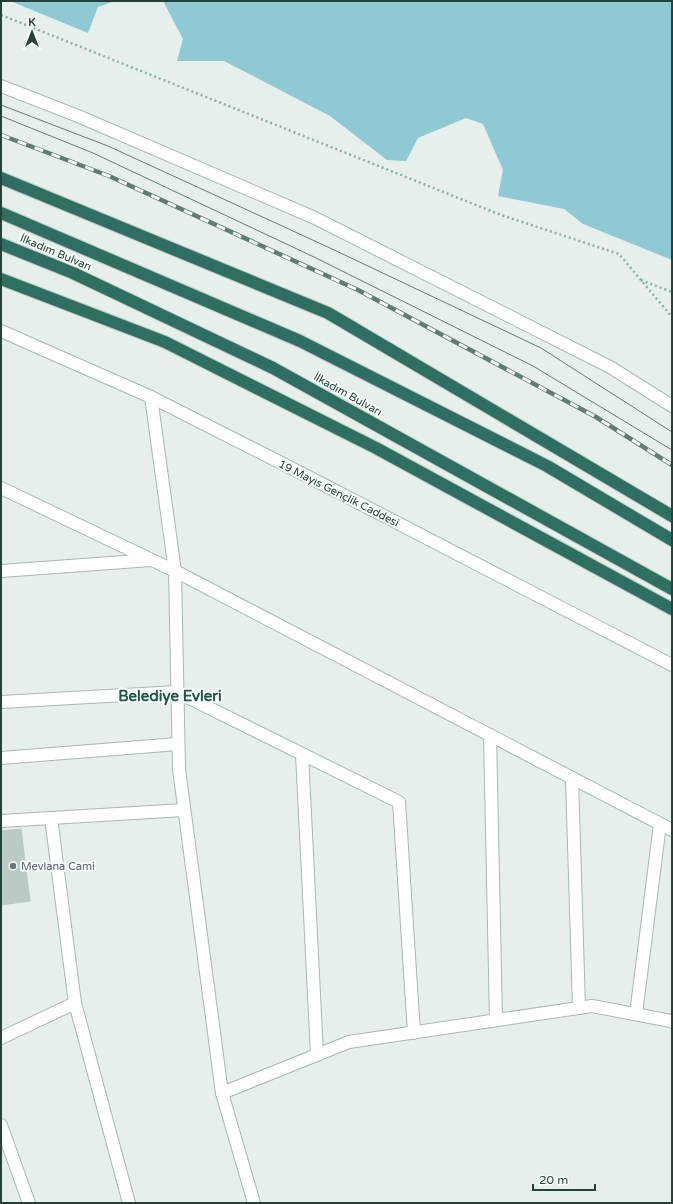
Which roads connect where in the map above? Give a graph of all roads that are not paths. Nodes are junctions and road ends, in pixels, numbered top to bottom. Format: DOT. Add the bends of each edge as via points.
graph roads {
  1 [pos="1,86"];
  2 [pos="1,178"];
  3 [pos="1,214"];
  4 [pos="1,244"];
  5 [pos="1,279"];
  6 [pos="1,330"];
  7 [pos="151,397"];
  8 [pos="672,406"];
  9 [pos="1,488"];
  10 [pos="672,516"];
  11 [pos="672,540"];
  12 [pos="152,560"];
  13 [pos="1,571"];
  14 [pos="175,571"];
  15 [pos="672,589"];
  16 [pos="672,609"];
  17 [pos="672,665"];
  18 [pos="177,692"];
  19 [pos="1,702"];
  20 [pos="490,735"];
  21 [pos="178,744"];
  22 [pos="302,754"];
  23 [pos="1,758"];
  24 [pos="572,778"];
  25 [pos="184,810"];
  26 [pos="51,818"];
  27 [pos="1,821"];
  28 [pos="660,824"];
  29 [pos="672,830"];
  30 [pos="75,1003"];
  31 [pos="579,1008"];
  32 [pos="636,1014"];
  33 [pos="496,1020"];
  34 [pos="672,1022"];
  35 [pos="414,1033"];
  36 [pos="1,1038"];
  37 [pos="316,1055"];
  38 [pos="222,1093"];
  39 [pos="1,1125"];
  40 [pos="29,1203"];
  41 [pos="129,1203"];
  42 [pos="254,1203"];
  1 -- 8 [label="street" via="78,116 315,218 610,367"];
  2 -- 10 [label="highway" via="328,313"];
  3 -- 11 [label="highway, İlkadım Bulvarı" via="300,341 547,466"];
  4 -- 15 [label="highway, İlkadım Bulvarı" via="73,273 274,368"];
  5 -- 16 [label="highway" via="165,342 376,448"];
  6 -- 7 [label="street, 19 Mayıs Gençlik Caddesi"];
  7 -- 14 [label="street"];
  7 -- 17 [label="street, 19 Mayıs Gençlik Caddesi"];
  9 -- 12 [label="street"];
  12 -- 13 [label="street"];
  12 -- 14 [label="street"];
  14 -- 18 [label="street"];
  14 -- 20 [label="street"];
  18 -- 19 [label="street"];
  18 -- 21 [label="street"];
  18 -- 22 [label="street"];
  20 -- 24 [label="street"];
  20 -- 33 [label="street"];
  21 -- 23 [label="street"];
  21 -- 25 [label="street"];
  22 -- 35 [label="street" via="399,802"];
  22 -- 37 [label="street"];
  24 -- 28 [label="street"];
  24 -- 31 [label="street"];
  25 -- 26 [label="street"];
  25 -- 38 [label="street"];
  26 -- 27 [label="street"];
  26 -- 30 [label="street"];
  28 -- 29 [label="street"];
  28 -- 32 [label="street"];
  30 -- 36 [label="street"];
  30 -- 41 [label="street"];
  31 -- 32 [label="street" via="592,1006"];
  31 -- 33 [label="street"];
  32 -- 34 [label="street"];
  33 -- 35 [label="street"];
  35 -- 37 [label="street" via="349,1042"];
  37 -- 38 [label="street"];
  38 -- 42 [label="street"];
  39 -- 40 [label="street"];
}
